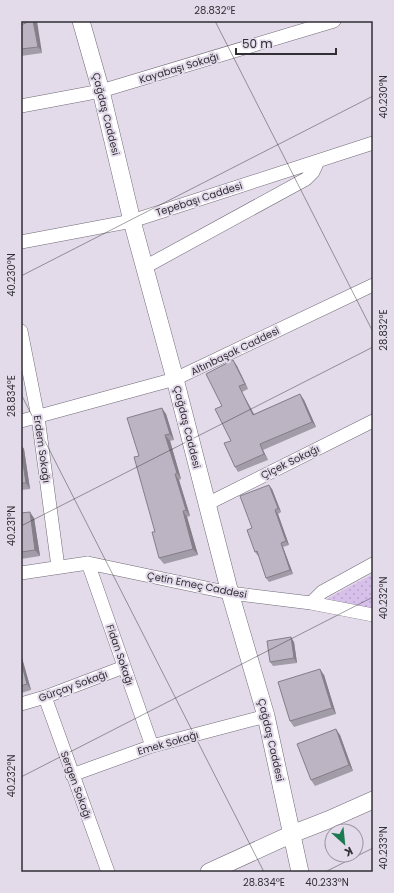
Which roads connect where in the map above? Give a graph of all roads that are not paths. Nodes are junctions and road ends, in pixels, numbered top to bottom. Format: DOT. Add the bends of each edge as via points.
graph roads {
  1 [pos="81,21"];
  2 [pos="334,21"];
  3 [pos="101,91"];
  4 [pos="21,106"];
  5 [pos="373,143"];
  6 [pos="318,161"];
  7 [pos="132,221"];
  8 [pos="21,242"];
  9 [pos="145,267"];
  10 [pos="373,285"];
  11 [pos="21,331"];
  12 [pos="175,379"];
  13 [pos="38,417"];
  14 [pos="21,421"];
  15 [pos="373,421"];
  16 [pos="207,504"];
  17 [pos="88,563"];
  18 [pos="373,564"];
  19 [pos="58,568"];
  20 [pos="21,573"];
  21 [pos="230,592"];
  22 [pos="311,603"];
  23 [pos="373,615"];
  24 [pos="124,667"];
  25 [pos="45,697"];
  26 [pos="21,704"];
  27 [pos="266,716"];
  28 [pos="152,746"];
  29 [pos="72,775"];
  30 [pos="373,800"];
  31 [pos="292,834"];
  32 [pos="108,872"];
  33 [pos="209,872"];
  34 [pos="300,872"];
  1 -- 3 [label="street, Çağdaş Caddesi"];
  2 -- 3 [label="street, Kayabaşı Sokağı"];
  3 -- 4 [label="street, Kayabaşı Sokağı"];
  3 -- 7 [label="street, Çağdaş Caddesi"];
  5 -- 6 [label="street, Tepebaşı Caddesi"];
  6 -- 7 [label="street, Tepebaşı Caddesi"];
  6 -- 9 [label="street" via="306,179"];
  7 -- 8 [label="street, Tepebaşı Caddesi"];
  7 -- 9 [label="street, Çağdaş Caddesi"];
  9 -- 12 [label="street, Çağdaş Caddesi"];
  10 -- 12 [label="street, Altınbaşak Caddesi"];
  11 -- 13 [label="street, Erdem Sokağı"];
  12 -- 13 [label="street, Altınbaşak Caddesi"];
  12 -- 16 [label="street, Çağdaş Caddesi"];
  13 -- 14 [label="street, Altınbaşak Caddesi"];
  13 -- 19 [label="street, Erdem Sokağı"];
  15 -- 16 [label="street, Çiçek Sokağı"];
  16 -- 21 [label="street, Çağdaş Caddesi"];
  17 -- 19 [label="street, Çetin Emeç Caddesi"];
  17 -- 21 [label="street, Çetin Emeç Caddesi"];
  17 -- 24 [label="street, Fidan Sokağı"];
  18 -- 22 [label="street" via="322,592"];
  19 -- 20 [label="street, Çetin Emeç Caddesi"];
  21 -- 22 [label="street, Çetin Emeç Caddesi"];
  21 -- 27 [label="street, Çağdaş Caddesi"];
  22 -- 23 [label="street, Çetin Emeç Caddesi"];
  24 -- 25 [label="street, Gürçay Sokağı"];
  24 -- 28 [label="street, Fidan Sokağı"];
  25 -- 26 [label="street, Gürçay Sokağı"];
  25 -- 29 [label="street, Sergen Sokağı"];
  27 -- 28 [label="street, Emek Sokağı"];
  27 -- 31 [label="street, Çağdaş Caddesi"];
  28 -- 29 [label="street, Emek Sokağı"];
  29 -- 32 [label="street, Sergen Sokağı"];
  30 -- 31 [label="street"];
  31 -- 33 [label="street"];
  31 -- 34 [label="street, Çağdaş Caddesi"];
}
